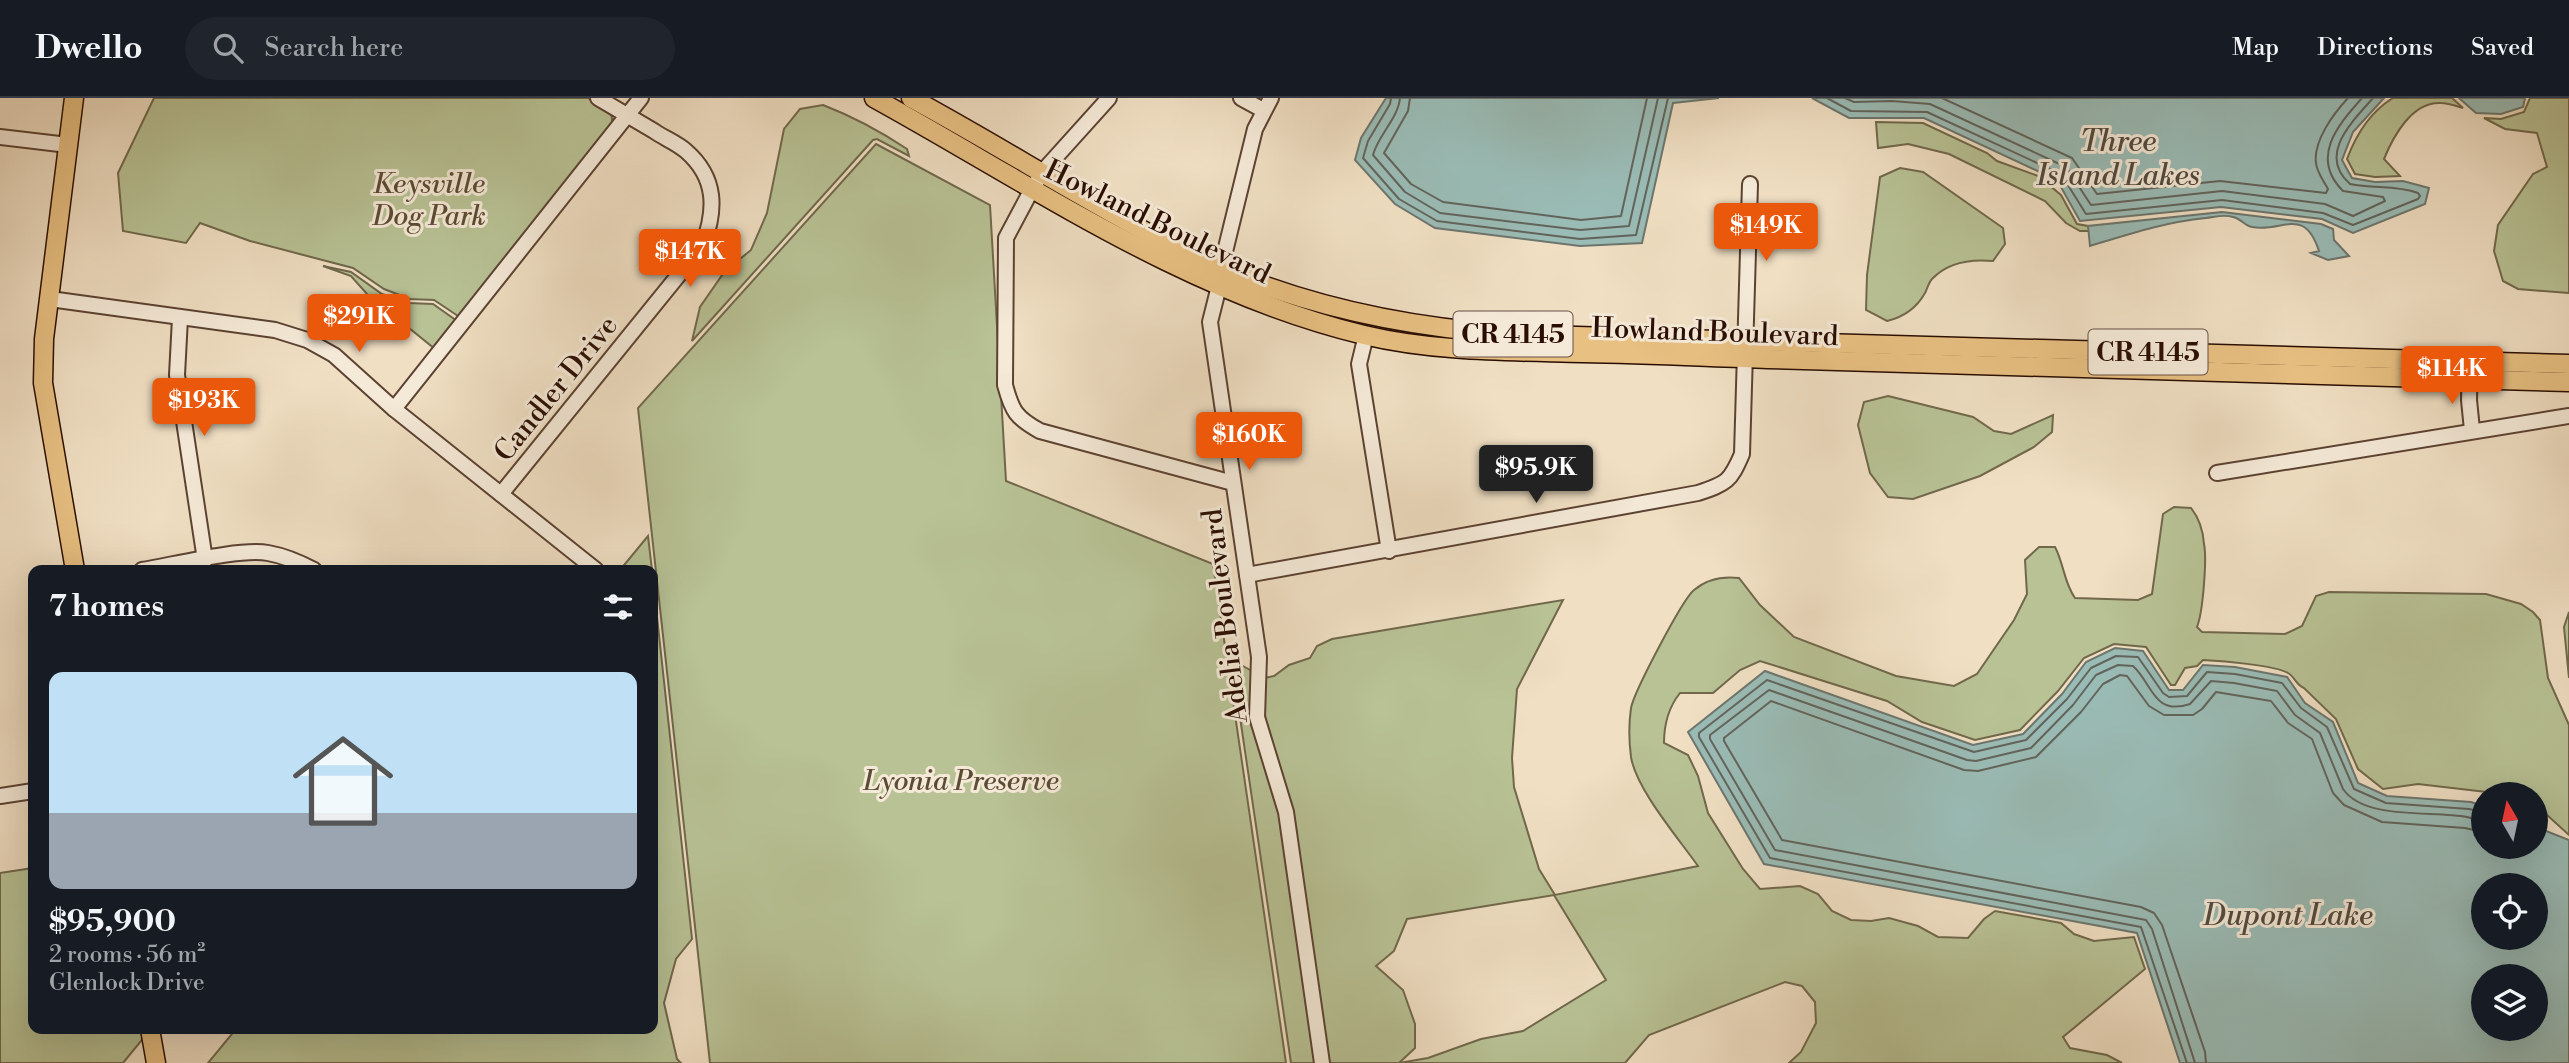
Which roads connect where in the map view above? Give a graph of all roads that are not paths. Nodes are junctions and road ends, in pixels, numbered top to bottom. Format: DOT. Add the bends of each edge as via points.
graph roads {
  1 [pos="74,98"];
  2 [pos="598,98"];
  3 [pos="641,98"];
  4 [pos="874,98"];
  5 [pos="911,98"];
  6 [pos="1109,98"];
  7 [pos="1241,98"];
  8 [pos="1267,104"];
  9 [pos="628,115"];
  10 [pos="0,137"];
  11 [pos="68,145"];
  12 [pos="1037,181"];
  13 [pos="1750,184"];
  14 [pos="1221,268"];
  15 [pos="1248,279"];
  16 [pos="1219,286"];
  17 [pos="50,299"];
  18 [pos="180,318"];
  19 [pos="1366,335"];
  20 [pos="1746,340"];
  21 [pos="1746,359"];
  22 [pos="2470,360"];
  23 [pos="2569,364"];
  24 [pos="2469,380"];
  25 [pos="2569,382"];
  26 [pos="394,409"];
  27 [pos="2569,416"];
  28 [pos="2472,430"];
  29 [pos="2217,473"];
  30 [pos="1233,483"];
  31 [pos="501,494"];
  32 [pos="1389,551"];
  33 [pos="205,560"];
  34 [pos="74,565"];
  35 [pos="174,565"];
  36 [pos="305,565"];
  37 [pos="590,565"];
  38 [pos="1247,575"];
  39 [pos="28,792"];
  40 [pos="0,796"];
  41 [pos="151,1034"];
  42 [pos="156,1063"];
  43 [pos="1322,1063"];
  1 -- 11 [label="main road"];
  2 -- 9 [label="street, Candler Drive"];
  3 -- 9 [label="street"];
  4 -- 12 [label="main road, Howland Boulevard / CR 4145"];
  5 -- 12 [label="main road, Howland Boulevard / CR 4145"];
  6 -- 12 [label="street"];
  7 -- 8 [label="street"];
  8 -- 14 [label="street" via="1255,129"];
  9 -- 26 [label="street"];
  9 -- 31 [label="street, Candler Drive" via="686,151 702,169 713,205 711,222 703,245"];
  10 -- 11 [label="street"];
  11 -- 17 [label="main road"];
  12 -- 14 [label="main road, Howland Boulevard / CR 4145"];
  12 -- 16 [label="main road, Howland Boulevard / CR 4145" via="1111,232"];
  12 -- 30 [label="street" via="1006,238 1005,385 1011,408 1040,431"];
  13 -- 20 [label="street"];
  14 -- 15 [label="main road, Howland Boulevard / CR 4145"];
  15 -- 16 [label="main road"];
  15 -- 20 [label="main road, Howland Boulevard / CR 4145" via="1325,305 1463,331"];
  16 -- 19 [label="main road, Howland Boulevard / CR 4145"];
  16 -- 30 [label="street, Adelia Boulevard" via="1210,322"];
  17 -- 18 [label="street"];
  17 -- 34 [label="main road" via="43,383"];
  18 -- 26 [label="street" via="275,330 307,340 334,355"];
  18 -- 33 [label="street" via="177,374"];
  19 -- 21 [label="main road, Howland Boulevard / CR 4145" via="1472,349"];
  19 -- 32 [label="street" via="1359,364"];
  20 -- 21 [label="street"];
  20 -- 22 [label="main road, Howland Boulevard / CR 4145"];
  21 -- 24 [label="main road, Howland Boulevard / CR 4145"];
  21 -- 32 [label="street" via="1741,454 1732,477 1719,486"];
  22 -- 23 [label="main road, Howland Boulevard / CR 4145"];
  22 -- 24 [label="street"];
  24 -- 25 [label="main road, Howland Boulevard / CR 4145"];
  24 -- 28 [label="street"];
  26 -- 31 [label="street"];
  27 -- 28 [label="street"];
  28 -- 29 [label="street"];
  30 -- 38 [label="street, Adelia Boulevard"];
  31 -- 37 [label="street"];
  32 -- 38 [label="street"];
  33 -- 35 [label="street"];
  33 -- 36 [label="street" via="266,552"];
  38 -- 43 [label="street, Adelia Boulevard" via="1259,657 1257,718 1286,812"];
  39 -- 40 [label="street"];
  41 -- 42 [label="main road"];
}
